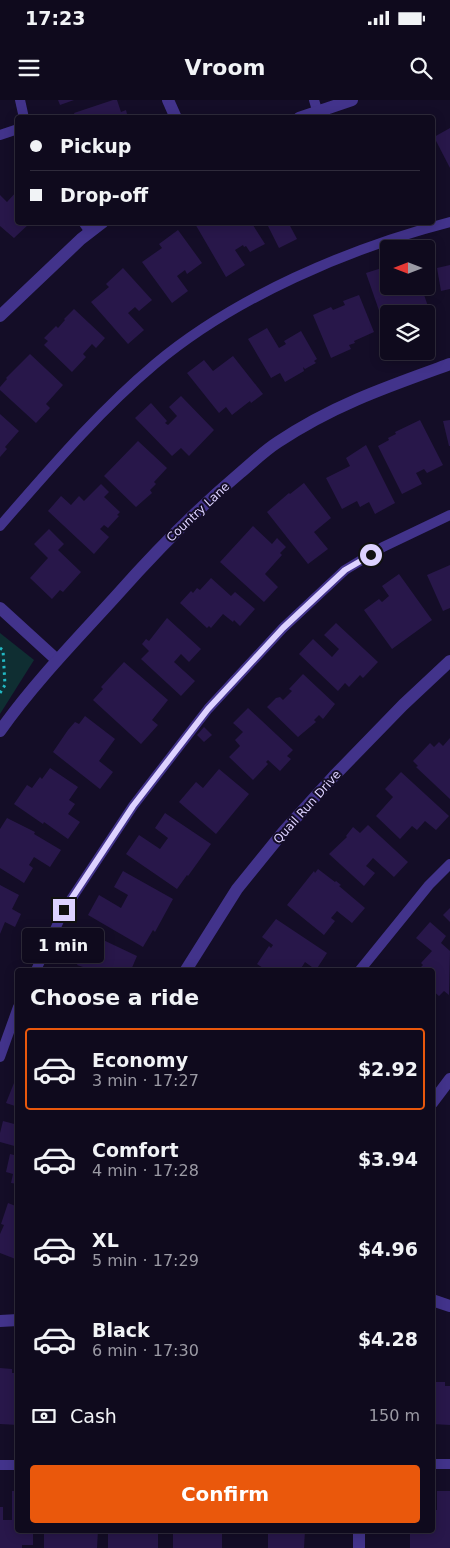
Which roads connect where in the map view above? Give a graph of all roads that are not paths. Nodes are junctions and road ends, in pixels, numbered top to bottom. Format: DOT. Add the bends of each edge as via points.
graph roads {
  1 [pos="20,100"];
  2 [pos="168,100"];
  3 [pos="352,100"];
  4 [pos="315,105"];
  5 [pos="23,115"];
  6 [pos="175,115"];
  7 [pos="303,115"];
  8 [pos="15,130"];
  9 [pos="0,135"];
  10 [pos="450,222"];
  11 [pos="86,227"];
  12 [pos="0,316"];
  13 [pos="450,364"];
  14 [pos="450,515"];
  15 [pos="0,526"];
  16 [pos="0,608"];
  17 [pos="57,660"];
  18 [pos="450,661"];
  19 [pos="0,731"];
  20 [pos="450,864"];
  21 [pos="37,968"];
  22 [pos="187,968"];
  23 [pos="362,968"];
  24 [pos="15,1015"];
  25 [pos="0,1057"];
  26 [pos="450,1079"];
  27 [pos="435,1100"];
  28 [pos="435,1301"];
  29 [pos="450,1306"];
  30 [pos="15,1320"];
  31 [pos="0,1321"];
  32 [pos="435,1464"];
  33 [pos="450,1464"];
  34 [pos="0,1465"];
  35 [pos="15,1465"];
  36 [pos="359,1533"];
  37 [pos="359,1548"];
  1 -- 5 [label="lane"];
  2 -- 6 [label="street"];
  3 -- 4 [label="street"];
  4 -- 7 [label="street"];
  8 -- 9 [label="lane"];
  10 -- 15 [label="lane" via="333,261 243,304 195,334 155,364 108,407"];
  11 -- 12 [label="street"];
  13 -- 17 [label="street, Country Lane" via="346,403 276,443 205,503 164,543"];
  14 -- 21 [label="lane" via="383,547 345,570 283,628 208,709 133,806 64,910"];
  16 -- 17 [label="street"];
  17 -- 19 [label="street, Country Lane"];
  18 -- 22 [label="street, Quail Run Drive" via="341,768 284,831 237,889"];
  20 -- 23 [label="lane"];
  24 -- 25 [label="lane"];
  26 -- 27 [label="street"];
  28 -- 29 [label="street"];
  30 -- 31 [label="street"];
  32 -- 33 [label="lane"];
  34 -- 35 [label="lane"];
  36 -- 37 [label="street"];
}
